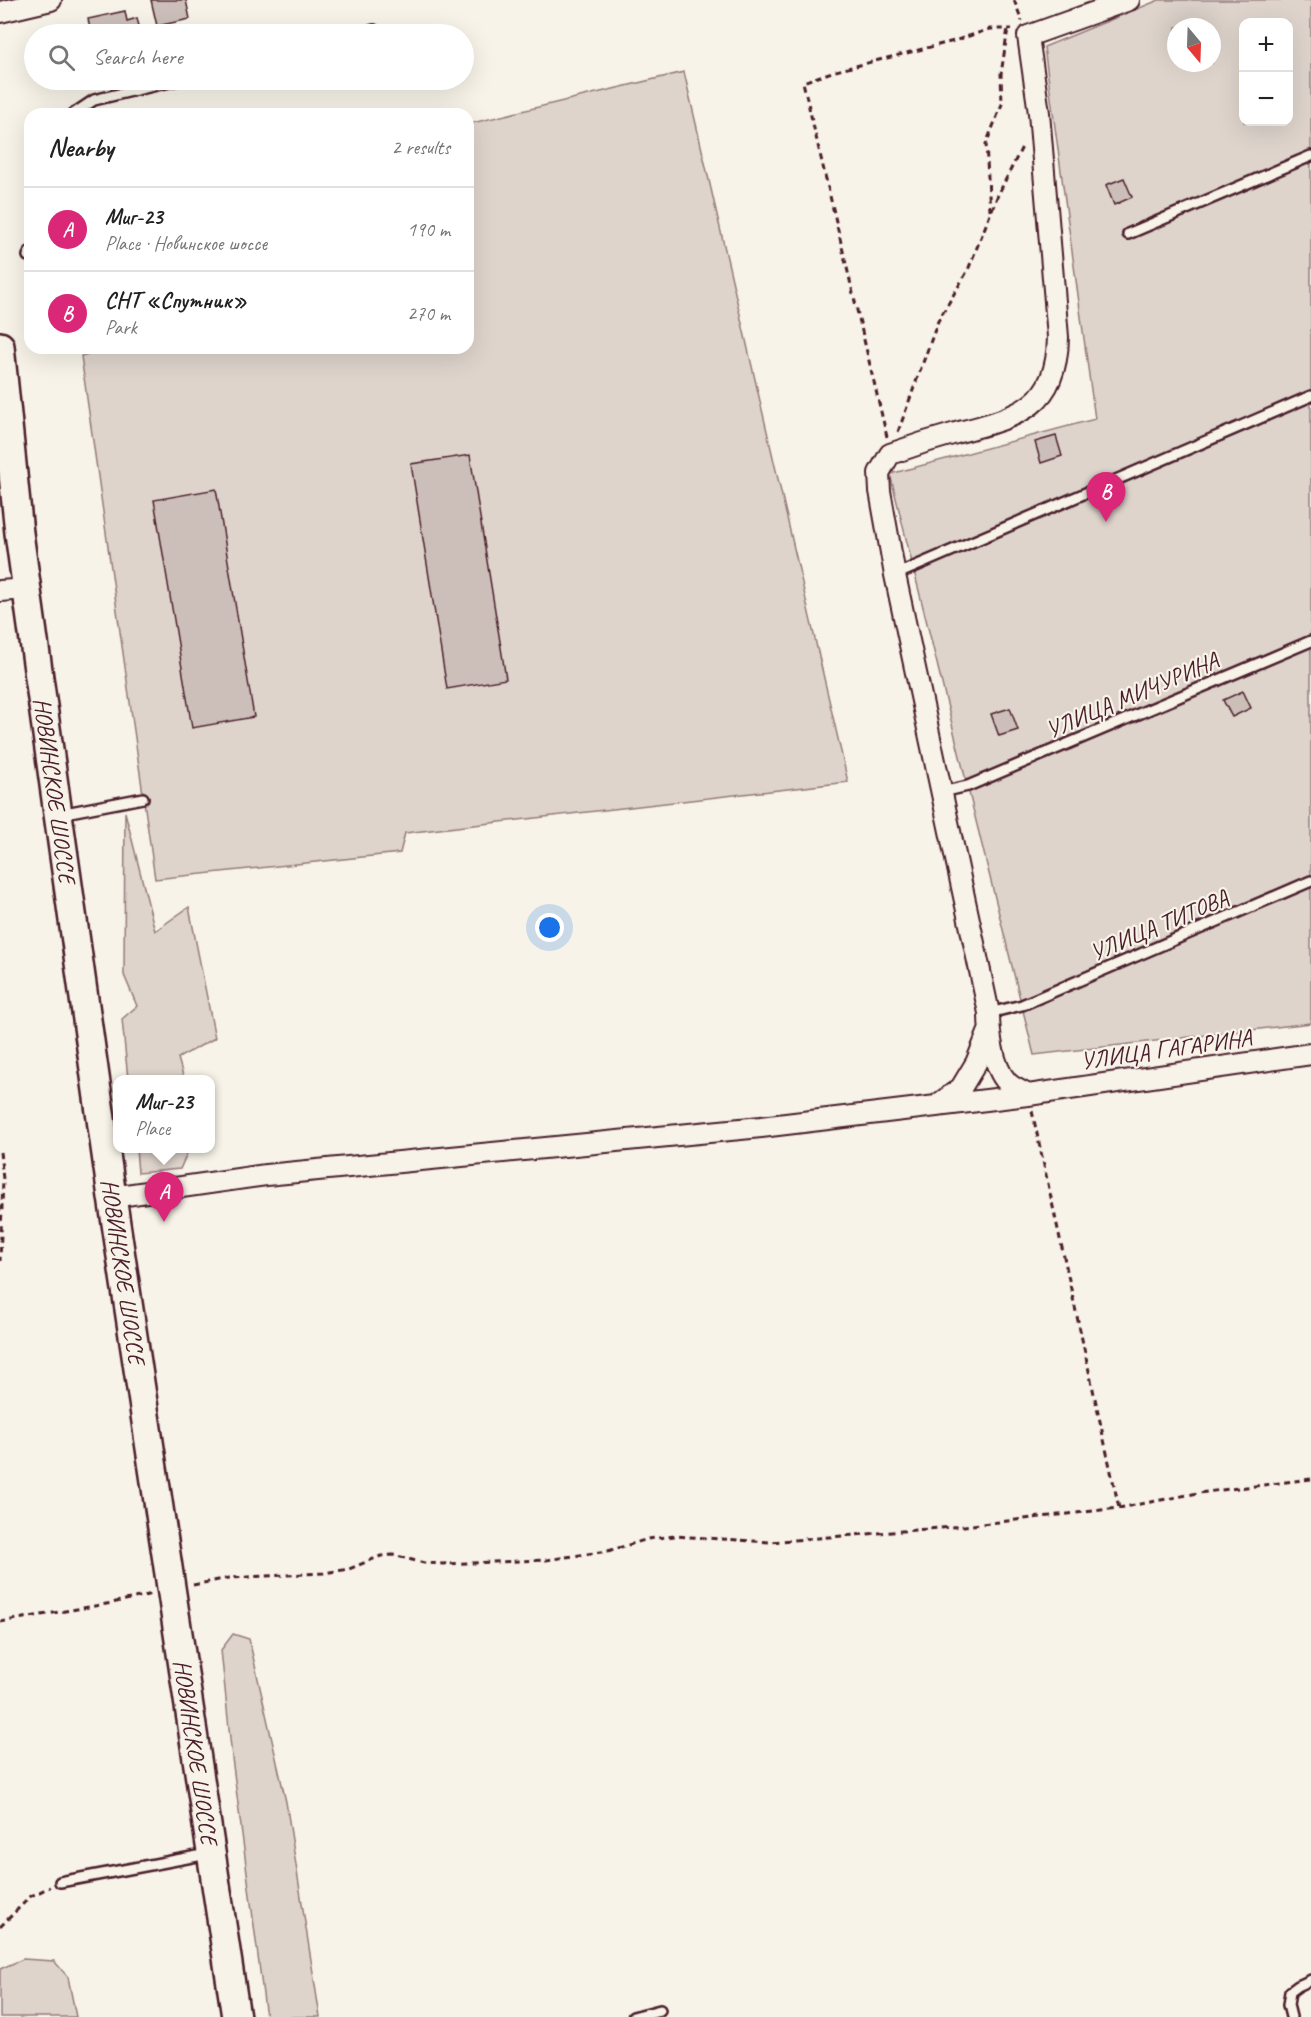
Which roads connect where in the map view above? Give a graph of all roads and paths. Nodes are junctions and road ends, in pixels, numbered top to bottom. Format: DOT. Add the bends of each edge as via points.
graph roads {
  1 [pos="51,0"];
  2 [pos="1129,0"];
  3 [pos="0,12"];
  4 [pos="1008,28"];
  5 [pos="1036,34"];
  6 [pos="136,90"];
  7 [pos="82,108"];
  8 [pos="1024,142"];
  9 [pos="1311,156"];
  10 [pos="990,212"];
  11 [pos="1128,234"];
  12 [pos="0,346"];
  13 [pos="1311,396"];
  14 [pos="890,454"];
  15 [pos="904,572"];
  16 [pos="27,589"];
  17 [pos="0,591"];
  18 [pos="1311,641"];
  19 [pos="942,792"];
  20 [pos="143,798"];
  21 [pos="58,814"];
  22 [pos="1311,881"];
  23 [pos="989,1022"];
  24 [pos="1311,1054"];
  25 [pos="1028,1095"];
  26 [pos="937,1106"];
  27 [pos="0,1152"];
  28 [pos="112,1197"];
  29 [pos="0,1261"];
  30 [pos="1311,1479"];
  31 [pos="1119,1508"];
  32 [pos="172,1589"];
  33 [pos="0,1622"];
  34 [pos="210,1854"];
  35 [pos="60,1882"];
  36 [pos="0,1927"];
  37 [pos="1311,1980"];
  38 [pos="660,2010"];
  39 [pos="236,2017"];
  40 [pos="633,2017"];
  41 [pos="1291,2017"];
  1 -- 3 [label="street"];
  2 -- 5 [label="street"];
  4 -- 5 [label="path"];
  4 -- 10 [label="path" via="1001,74 1002,104 986,144"];
  4 -- 14 [label="path" via="990,28 803,82"];
  5 -- 14 [label="street" via="1058,337 1053,377 1027,409"];
  6 -- 7 [label="lane" via="94,100"];
  8 -- 10 [label="path"];
  9 -- 11 [label="lane"];
  10 -- 14 [label="path" via="968,270 938,321"];
  12 -- 16 [label="main road, НОВИНСКОЕ ШОССЕ"];
  13 -- 15 [label="lane"];
  14 -- 15 [label="street" via="879,473 880,491"];
  15 -- 19 [label="street"];
  16 -- 17 [label="street"];
  16 -- 21 [label="main road, НОВИНСКОЕ ШОССЕ"];
  18 -- 19 [label="lane, УЛИЦА МИЧУРИНА" via="968,786"];
  19 -- 23 [label="street"];
  20 -- 21 [label="lane"];
  21 -- 28 [label="main road, НОВИНСКОЕ ШОССЕ"];
  22 -- 23 [label="lane, УЛИЦА ТИТОВА"];
  23 -- 25 [label="street" via="996,1059 1008,1083"];
  23 -- 26 [label="street" via="976,1063 961,1088"];
  24 -- 25 [label="street, УЛИЦА ГАГАРИНА"];
  25 -- 26 [label="street, УЛИЦА ГАГАРИНА"];
  25 -- 31 [label="path"];
  26 -- 28 [label="street, УЛИЦА ГАГАРИНА" via="266,1175"];
  27 -- 29 [label="path"];
  28 -- 32 [label="main road, НОВИНСКОЕ ШОССЕ"];
  30 -- 31 [label="path" via="1198,1493"];
  31 -- 32 [label="path" via="769,1542 675,1536 546,1560 443,1564 381,1556 350,1569 229,1578"];
  32 -- 33 [label="path"];
  32 -- 34 [label="main road, НОВИНСКОЕ ШОССЕ"];
  34 -- 35 [label="lane"];
  34 -- 39 [label="main road, НОВИНСКОЕ ШОССЕ"];
  35 -- 36 [label="path" via="31,1896"];
  37 -- 41 [label="lane" via="1290,1992"];
  38 -- 40 [label="lane"];
}
